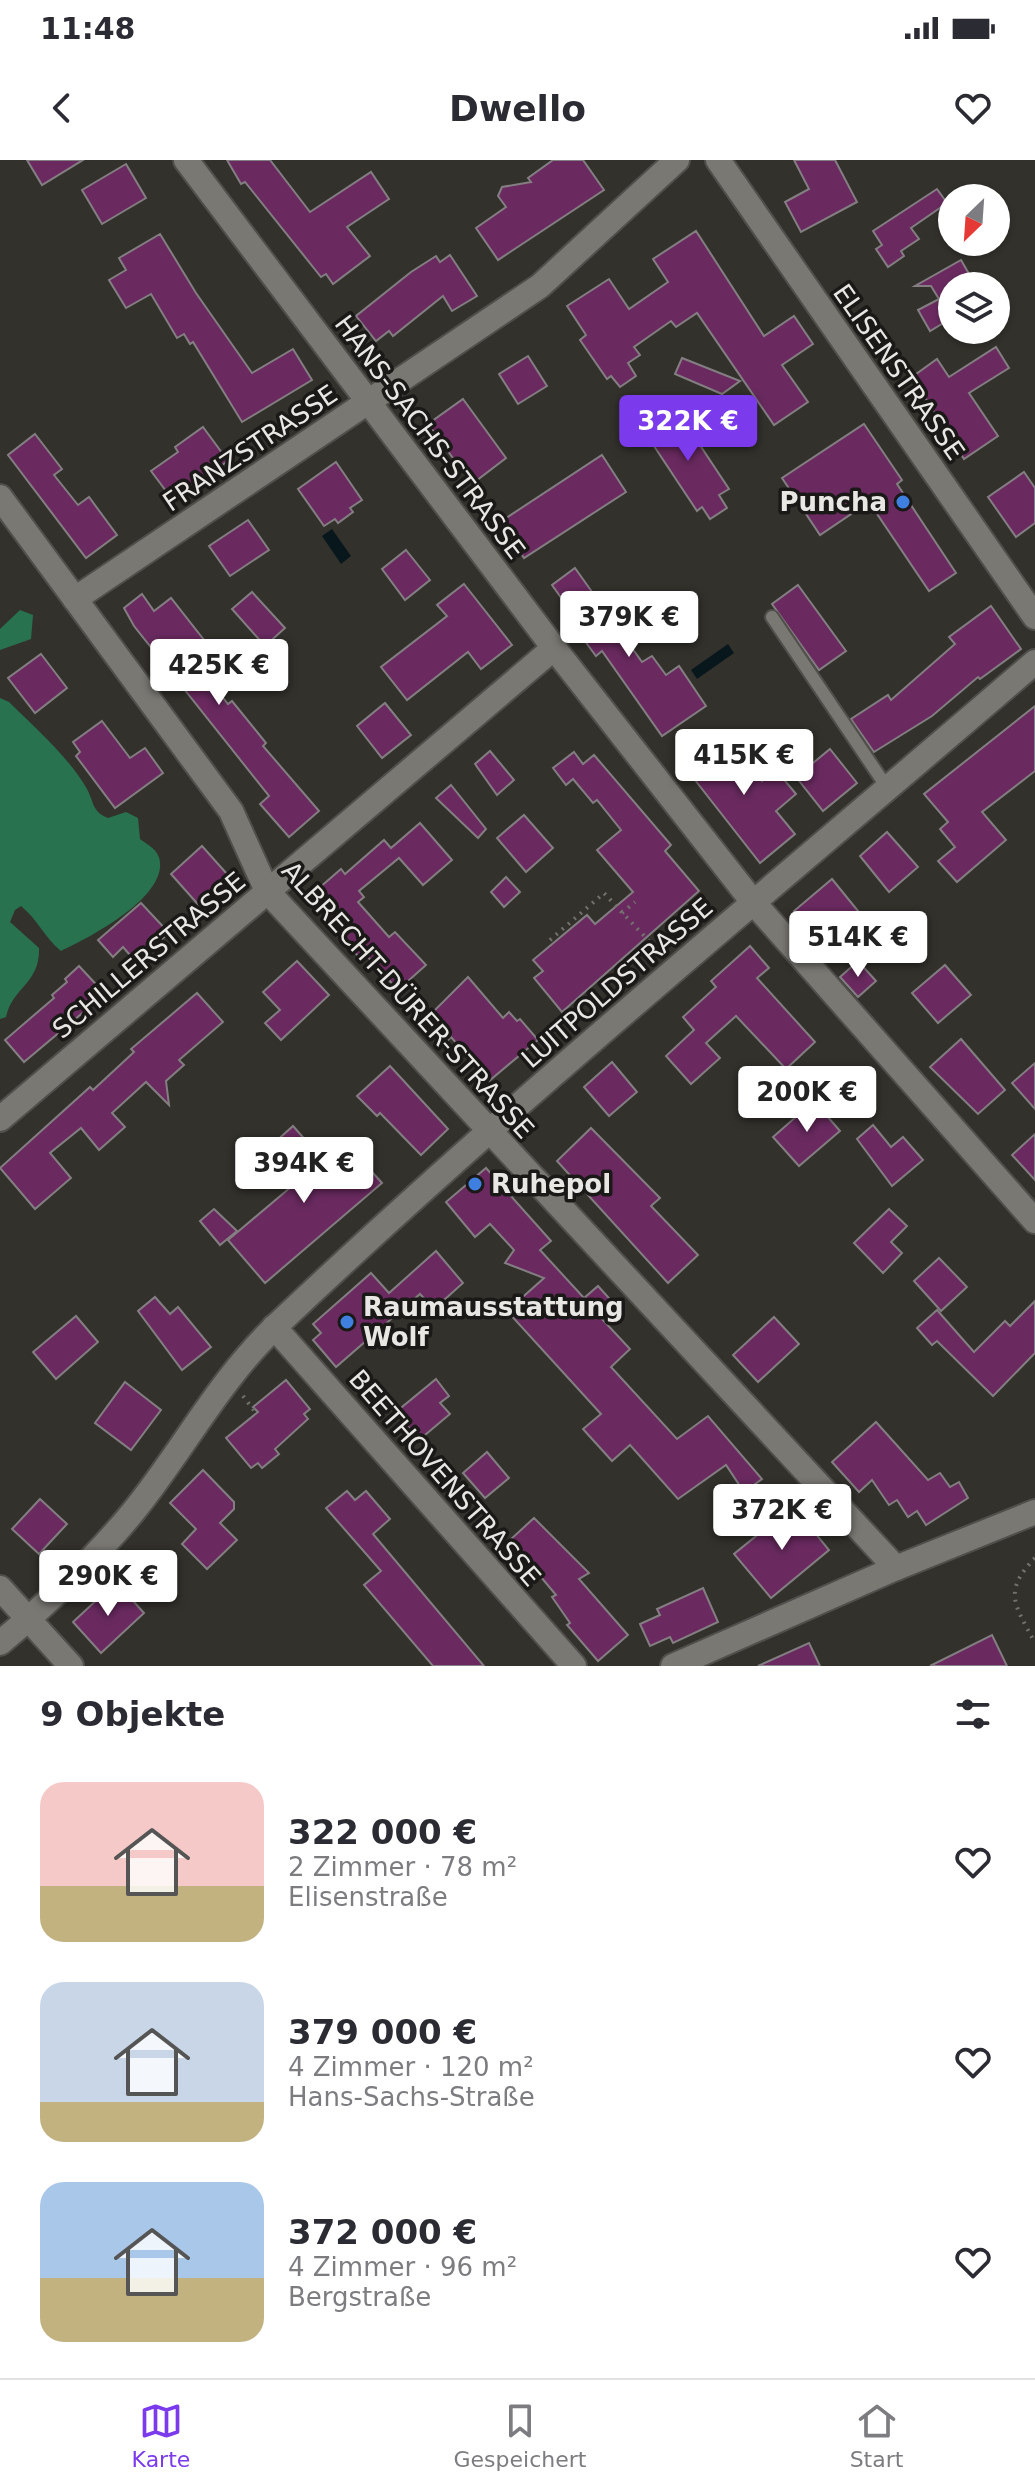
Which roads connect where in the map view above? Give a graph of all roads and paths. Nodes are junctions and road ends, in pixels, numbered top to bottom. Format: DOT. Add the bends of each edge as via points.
graph roads {
  1 [pos="186,160"];
  2 [pos="677,160"];
  3 [pos="718,160"];
  4 [pos="370,402"];
  5 [pos="0,497"];
  6 [pos="75,599"];
  7 [pos="772,617"];
  8 [pos="1035,617"];
  9 [pos="554,648"];
  10 [pos="1035,662"];
  11 [pos="888,789"];
  12 [pos="267,891"];
  13 [pos="635,902"];
  14 [pos="753,902"];
  15 [pos="622,913"];
  16 [pos="550,940"];
  17 [pos="675,970"];
  18 [pos="0,1119"];
  19 [pos="488,1132"];
  20 [pos="1035,1221"];
  21 [pos="274,1327"];
  22 [pos="1035,1512"];
  23 [pos="1035,1558"];
  24 [pos="896,1568"];
  25 [pos="0,1588"];
  26 [pos="27,1620"];
  27 [pos="0,1643"];
  28 [pos="1035,1643"];
  29 [pos="71,1666"];
  30 [pos="574,1666"];
  31 [pos="673,1666"];
  1 -- 4 [label="street, HANS-SACHS-STRASSE"];
  2 -- 4 [label="street, FRANZSTRASSE" via="540,286"];
  3 -- 8 [label="street, ELISENSTRASSE"];
  4 -- 6 [label="street, FRANZSTRASSE"];
  4 -- 9 [label="street, HANS-SACHS-STRASSE"];
  5 -- 6 [label="street, ALBRECHT-DÜRER-STRASSE"];
  6 -- 12 [label="street, ALBRECHT-DÜRER-STRASSE" via="231,811"];
  7 -- 11 [label="lane"];
  9 -- 12 [label="street, SCHILLERSTRASSE"];
  9 -- 14 [label="street, HANS-SACHS-STRASSE"];
  10 -- 11 [label="street, LUITPOLDSTRASSE"];
  11 -- 14 [label="street, LUITPOLDSTRASSE"];
  12 -- 18 [label="street, SCHILLERSTRASSE"];
  12 -- 19 [label="street, ALBRECHT-DÜRER-STRASSE"];
  13 -- 15 [label="path"];
  14 -- 17 [label="street, LUITPOLDSTRASSE"];
  14 -- 20 [label="street, HANS-SACHS-STRASSE"];
  15 -- 16 [label="path" via="604,893"];
  15 -- 17 [label="path"];
  17 -- 19 [label="street, LUITPOLDSTRASSE"];
  19 -- 21 [label="street, LUITPOLDSTRASSE"];
  19 -- 24 [label="street, ALBRECHT-DÜRER-STRASSE"];
  21 -- 26 [label="street, LUITPOLDSTRASSE" via="226,1379 133,1513"];
  21 -- 30 [label="street, BEETHOVENSTRASSE"];
  22 -- 24 [label="street"];
  23 -- 28 [label="path" via="1021,1571 1014,1591 1016,1607"];
  24 -- 31 [label="street"];
  25 -- 26 [label="street"];
  26 -- 27 [label="street, LUITPOLDSTRASSE"];
  26 -- 29 [label="street"];
}
